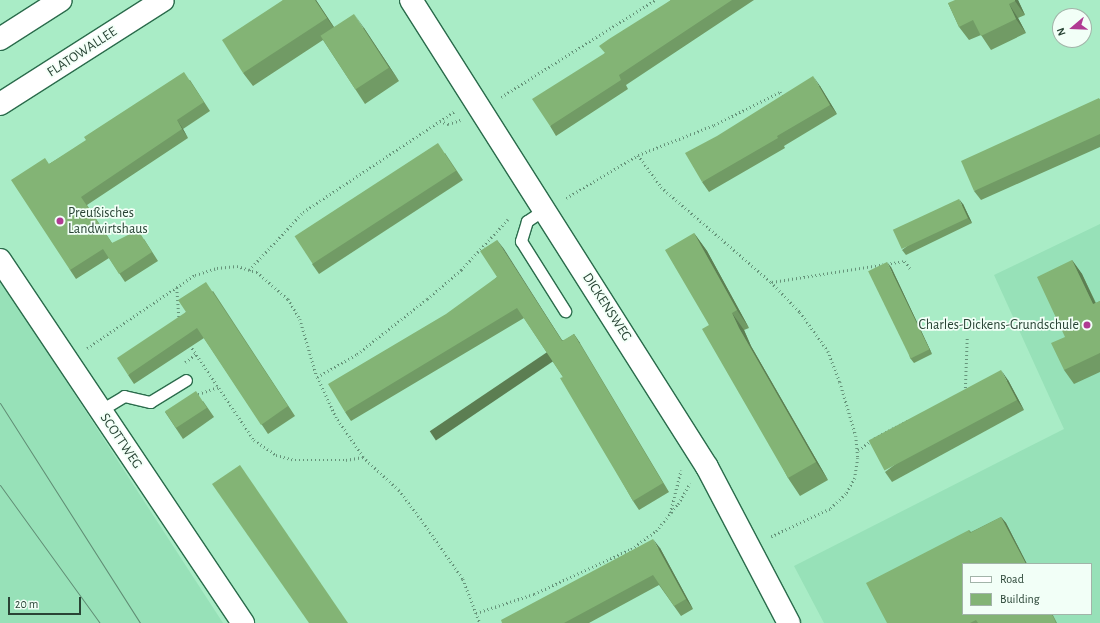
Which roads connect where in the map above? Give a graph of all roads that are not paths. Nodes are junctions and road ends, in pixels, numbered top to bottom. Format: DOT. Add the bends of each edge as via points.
graph roads {
  1 [pos="61,0"];
  2 [pos="164,0"];
  3 [pos="411,0"];
  4 [pos="0,38"];
  5 [pos="0,104"];
  6 [pos="545,209"];
  7 [pos="0,260"];
  8 [pos="565,311"];
  9 [pos="186,380"];
  10 [pos="101,410"];
  11 [pos="243,623"];
  12 [pos="789,623"];
  1 -- 4 [label="street"];
  2 -- 5 [label="street, FLATOWALLEE"];
  3 -- 6 [label="street, DICKENSWEG"];
  6 -- 8 [label="lane" via="527,221 521,241"];
  6 -- 12 [label="street, DICKENSWEG" via="707,467"];
  7 -- 10 [label="street, SCOTTWEG"];
  9 -- 10 [label="lane" via="150,402 124,396"];
  10 -- 11 [label="street, SCOTTWEG"];
}
